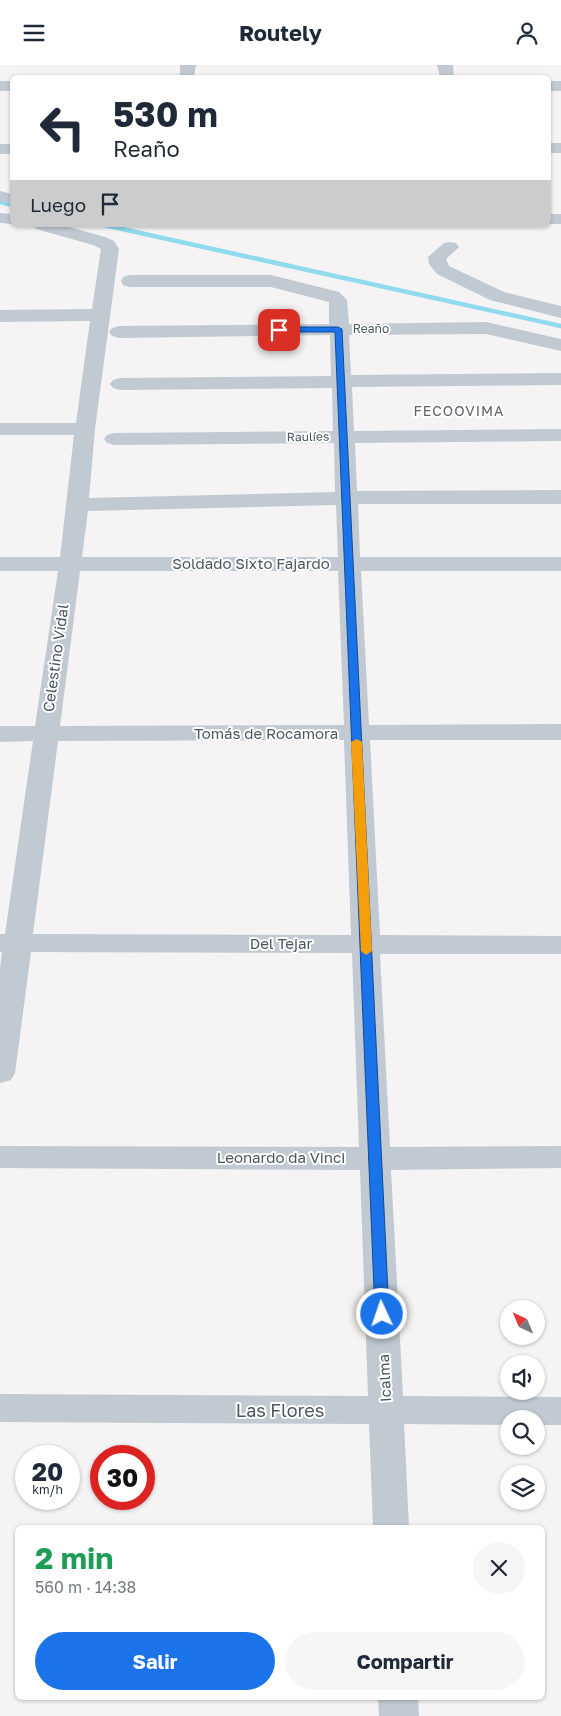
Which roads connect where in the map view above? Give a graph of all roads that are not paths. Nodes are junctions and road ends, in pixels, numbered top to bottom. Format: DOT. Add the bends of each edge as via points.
graph roads {
  1 [pos="49,227"];
  2 [pos="450,247"];
  3 [pos="130,281"];
  4 [pos="561,312"];
  5 [pos="102,315"];
  6 [pos="0,316"];
  7 [pos="338,329"];
  8 [pos="119,332"];
  9 [pos="561,345"];
  10 [pos="561,379"];
  11 [pos="341,381"];
  12 [pos="120,384"];
  13 [pos="0,429"];
  14 [pos="85,429"];
  15 [pos="561,435"];
  16 [pos="344,437"];
  17 [pos="114,439"];
  18 [pos="561,497"];
  19 [pos="345,498"];
  20 [pos="78,505"];
  21 [pos="350,563"];
  22 [pos="0,564"];
  23 [pos="69,564"];
  24 [pos="561,565"];
  25 [pos="561,732"];
  26 [pos="0,734"];
  27 [pos="46,734"];
  28 [pos="356,734"];
  29 [pos="8,943"];
  30 [pos="366,944"];
  31 [pos="561,945"];
  32 [pos="0,1073"];
  33 [pos="0,1157"];
  34 [pos="561,1157"];
  35 [pos="375,1159"];
  36 [pos="0,1408"];
  37 [pos="561,1411"];
  38 [pos="386,1412"];
  39 [pos="391,1525"];
  40 [pos="398,1700"];
  41 [pos="399,1716"];
  1 -- 5 [label="street, Celestino Vidal" via="108,245"];
  2 -- 4 [label="street" via="437,257 443,270 497,296"];
  3 -- 7 [label="street, Icalma" via="271,281 338,300"];
  5 -- 6 [label="street"];
  5 -- 14 [label="street, Celestino Vidal"];
  7 -- 8 [label="street, Reaño"];
  7 -- 9 [label="street, Reaño" via="486,328"];
  7 -- 11 [label="street, Icalma"];
  10 -- 11 [label="street"];
  11 -- 12 [label="street"];
  11 -- 16 [label="street, Icalma"];
  13 -- 14 [label="street"];
  14 -- 20 [label="street, Celestino Vidal"];
  15 -- 16 [label="street, Raulíes"];
  16 -- 17 [label="street, Raulíes"];
  16 -- 19 [label="street, Icalma"];
  18 -- 19 [label="street"];
  19 -- 20 [label="street"];
  19 -- 21 [label="street, Icalma"];
  20 -- 23 [label="street, Celestino Vidal"];
  21 -- 23 [label="street, Soldado Sixto Fajardo"];
  21 -- 24 [label="street, Soldado Sixto Fajardo"];
  21 -- 28 [label="street, Icalma"];
  22 -- 23 [label="street, Soldado Sixto Fajardo"];
  23 -- 27 [label="street, Celestino Vidal"];
  25 -- 28 [label="street, Tomás de Rocamora"];
  26 -- 27 [label="street, Tomás de Rocamora"];
  27 -- 28 [label="street, Tomás de Rocamora"];
  27 -- 29 [label="street, Celestino Vidal"];
  28 -- 30 [label="street, Icalma"];
  29 -- 30 [label="street, Del Tejar"];
  29 -- 32 [label="street, Celestino Vidal"];
  30 -- 31 [label="street, Del Tejar"];
  30 -- 35 [label="street, Icalma"];
  33 -- 35 [label="street, Leonardo da Vinci"];
  34 -- 35 [label="street, Leonardo da Vinci"];
  35 -- 38 [label="street, Icalma"];
  36 -- 38 [label="street, Las Flores"];
  37 -- 38 [label="street, Las Flores"];
  38 -- 39 [label="street, Icalma"];
  40 -- 41 [label="street"];
}
